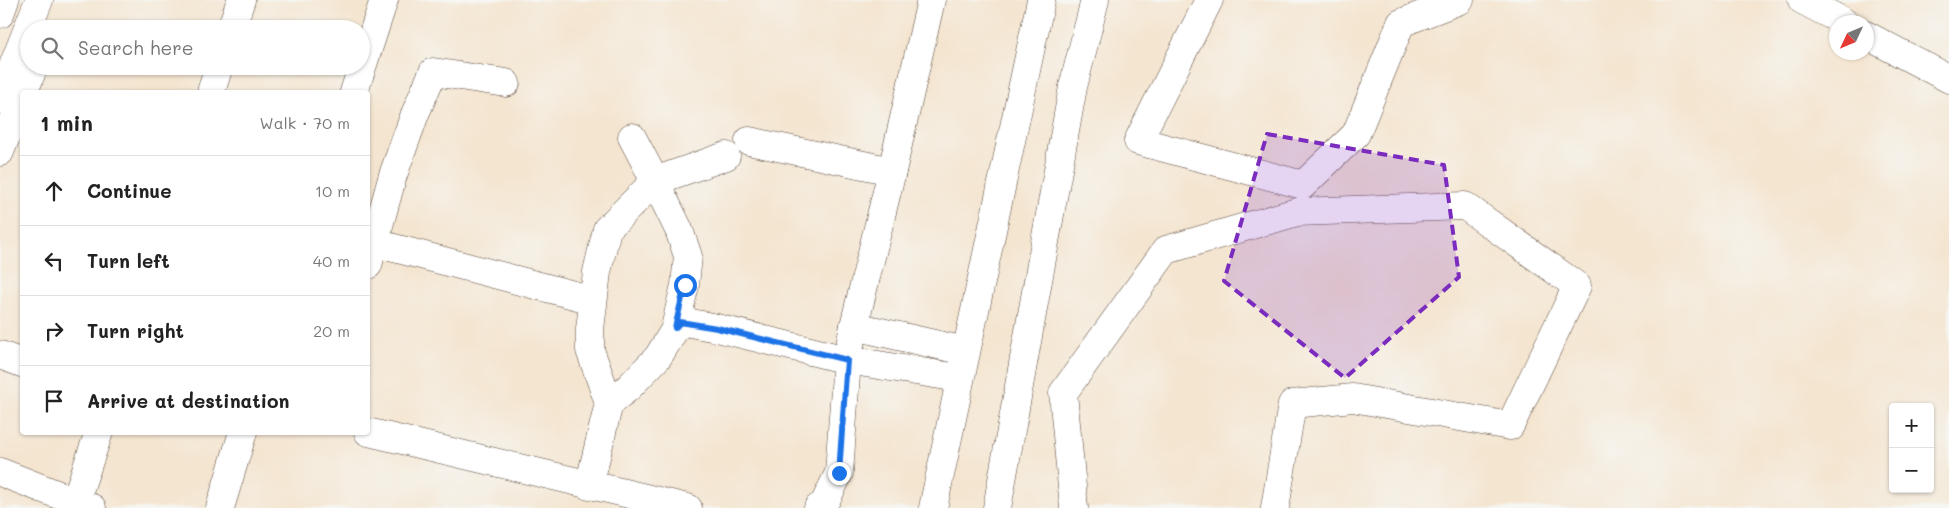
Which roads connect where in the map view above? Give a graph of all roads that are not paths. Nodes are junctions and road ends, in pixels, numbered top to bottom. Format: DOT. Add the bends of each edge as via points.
graph roads {
  1 [pos="5,0"];
  2 [pos="39,0"];
  3 [pos="59,0"];
  4 [pos="241,0"];
  5 [pos="384,0"];
  6 [pos="931,0"];
  7 [pos="1041,0"];
  8 [pos="1095,0"];
  9 [pos="1209,0"];
  10 [pos="1460,0"];
  11 [pos="1802,0"];
  12 [pos="0,14"];
  13 [pos="1831,15"];
  14 [pos="35,20"];
  15 [pos="51,20"];
  16 [pos="235,20"];
  17 [pos="1874,39"];
  18 [pos="370,43"];
  19 [pos="23,75"];
  20 [pos="30,75"];
  21 [pos="216,75"];
  22 [pos="360,75"];
  23 [pos="1949,79"];
  24 [pos="506,83"];
  25 [pos="22,90"];
  26 [pos="212,90"];
  27 [pos="355,90"];
  28 [pos="18,98"];
  29 [pos="632,136"];
  30 [pos="749,141"];
  31 [pos="0,152"];
  32 [pos="726,156"];
  33 [pos="892,171"];
  34 [pos="655,181"];
  35 [pos="1303,185"];
  36 [pos="1297,212"];
  37 [pos="371,254"];
  38 [pos="594,300"];
  39 [pos="854,326"];
  40 [pos="675,328"];
  41 [pos="965,352"];
  42 [pos="0,356"];
  43 [pos="847,360"];
  44 [pos="20,362"];
  45 [pos="959,378"];
  46 [pos="608,403"];
  47 [pos="370,432"];
  48 [pos="98,435"];
  49 [pos="242,435"];
  50 [pos="0,472"];
  51 [pos="588,486"];
  52 [pos="84,505"];
  53 [pos="220,508"];
  54 [pos="688,508"];
  55 [pos="818,508"];
  56 [pos="933,508"];
  57 [pos="997,508"];
  58 [pos="1074,508"];
  59 [pos="1276,508"];
  1 -- 12 [label="street"];
  2 -- 14 [label="street"];
  3 -- 15 [label="street"];
  4 -- 16 [label="street"];
  5 -- 18 [label="street"];
  6 -- 33 [label="street"];
  7 -- 41 [label="street"];
  8 -- 57 [label="street" via="1074,87"];
  9 -- 35 [label="street" via="1138,141"];
  10 -- 35 [label="street" via="1401,23 1356,134"];
  11 -- 13 [label="street"];
  17 -- 23 [label="street"];
  19 -- 28 [label="street"];
  20 -- 25 [label="street"];
  21 -- 26 [label="street"];
  22 -- 27 [label="street"];
  24 -- 37 [label="street" via="433,72 393,176"];
  28 -- 31 [label="street"];
  29 -- 34 [label="street"];
  30 -- 33 [label="street"];
  32 -- 34 [label="street"];
  33 -- 39 [label="street"];
  34 -- 38 [label="street" via="607,229"];
  34 -- 40 [label="street" via="688,256"];
  35 -- 36 [label="street"];
  36 -- 58 [label="street" via="1166,250 1063,393"];
  36 -- 59 [label="street" via="1465,206 1577,286 1510,426 1353,398 1292,404"];
  37 -- 38 [label="street"];
  38 -- 46 [label="street" via="590,350"];
  39 -- 41 [label="street"];
  39 -- 43 [label="street"];
  40 -- 43 [label="street" via="680,322 717,328"];
  40 -- 46 [label="street" via="658,357 628,388"];
  41 -- 45 [label="street"];
  42 -- 44 [label="street"];
  43 -- 45 [label="street"];
  43 -- 55 [label="street" via="839,473 824,504"];
  45 -- 56 [label="street"];
  46 -- 51 [label="street"];
  47 -- 51 [label="street"];
  48 -- 52 [label="street"];
  49 -- 53 [label="street"];
  50 -- 52 [label="street"];
  51 -- 54 [label="street"];
}
